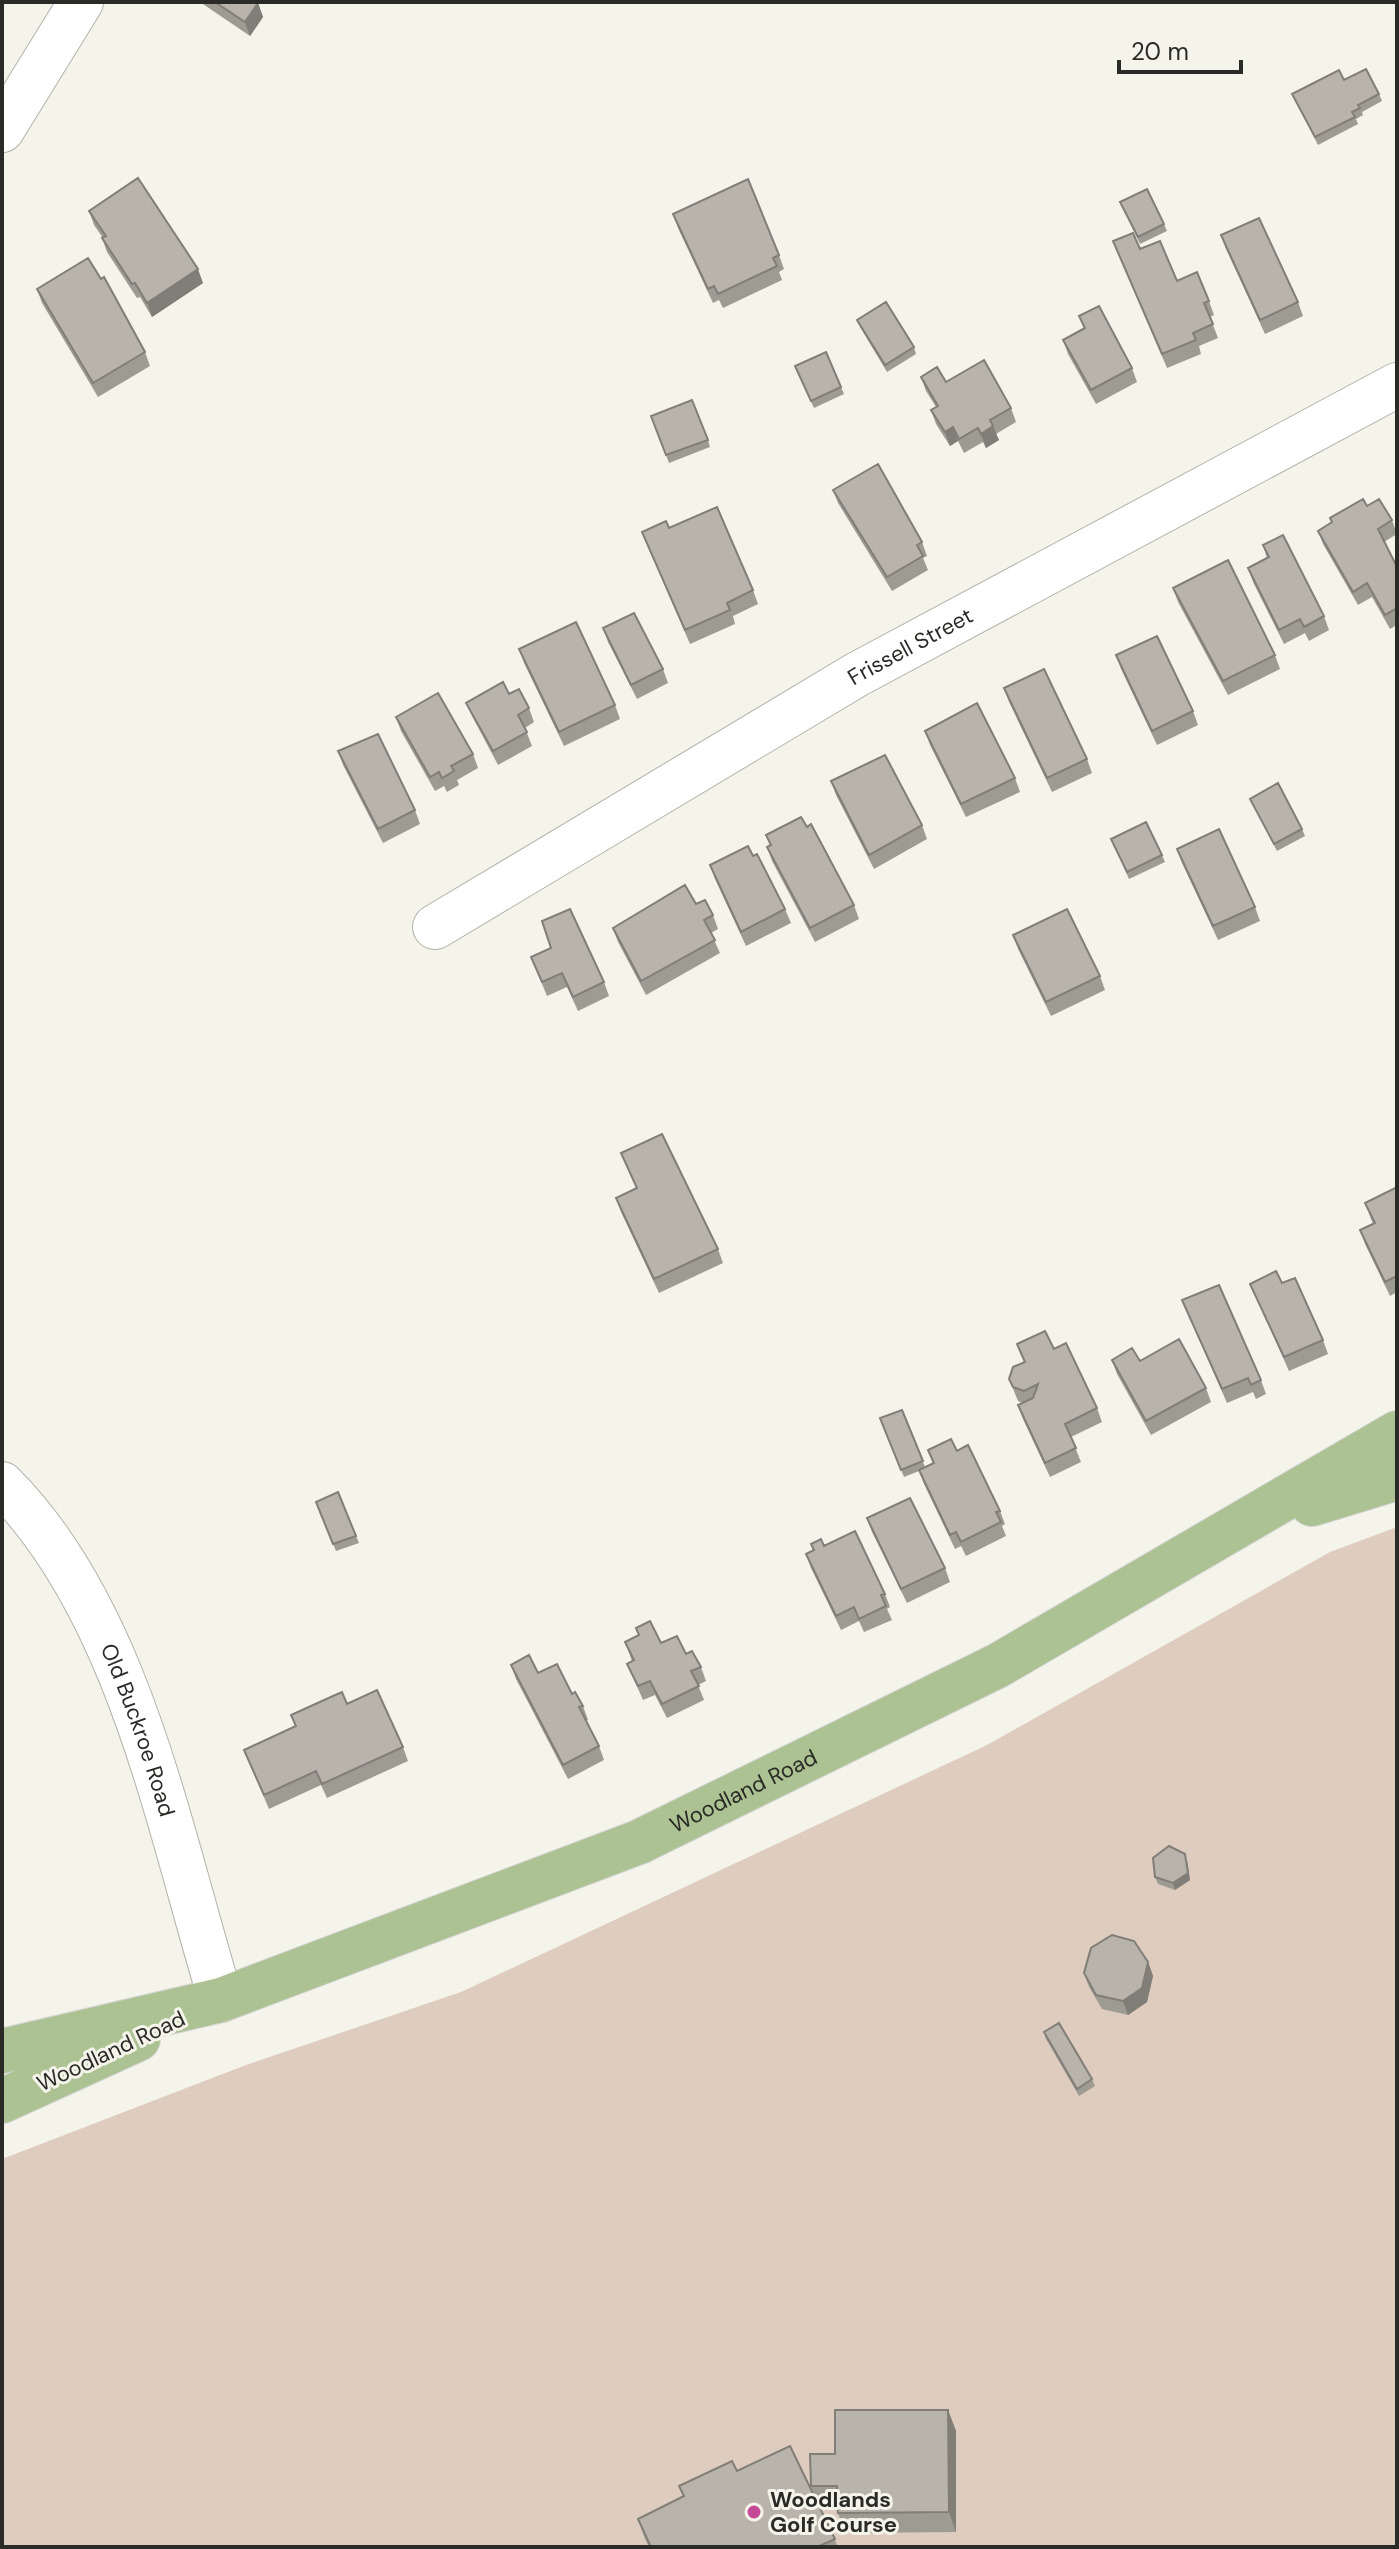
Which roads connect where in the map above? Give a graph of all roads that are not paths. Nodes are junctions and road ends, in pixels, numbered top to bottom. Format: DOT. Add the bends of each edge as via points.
graph roads {
  1 [pos="81,2"];
  2 [pos="2,130"];
  3 [pos="1397,385"];
  4 [pos="435,927"];
  5 [pos="1397,1433"];
  6 [pos="1397,1478"];
  7 [pos="2,1484"];
  8 [pos="1240,1526"];
  9 [pos="221,2000"];
  10 [pos="2,2051"];
  11 [pos="2,2101"];
  1 -- 2 [label="street"];
  3 -- 4 [label="street, Frissell Street" via="856,675"];
  5 -- 8 [label="main road, Woodland Road"];
  6 -- 8 [label="main road, Woodland Road"];
  7 -- 9 [label="street, Old Buckroe Road" via="71,1571 120,1673"];
  8 -- 9 [label="main road, Woodland Road" via="997,1666 639,1842"];
  9 -- 10 [label="main road, Woodland Road"];
  9 -- 11 [label="main road, Woodland Road"];
}
